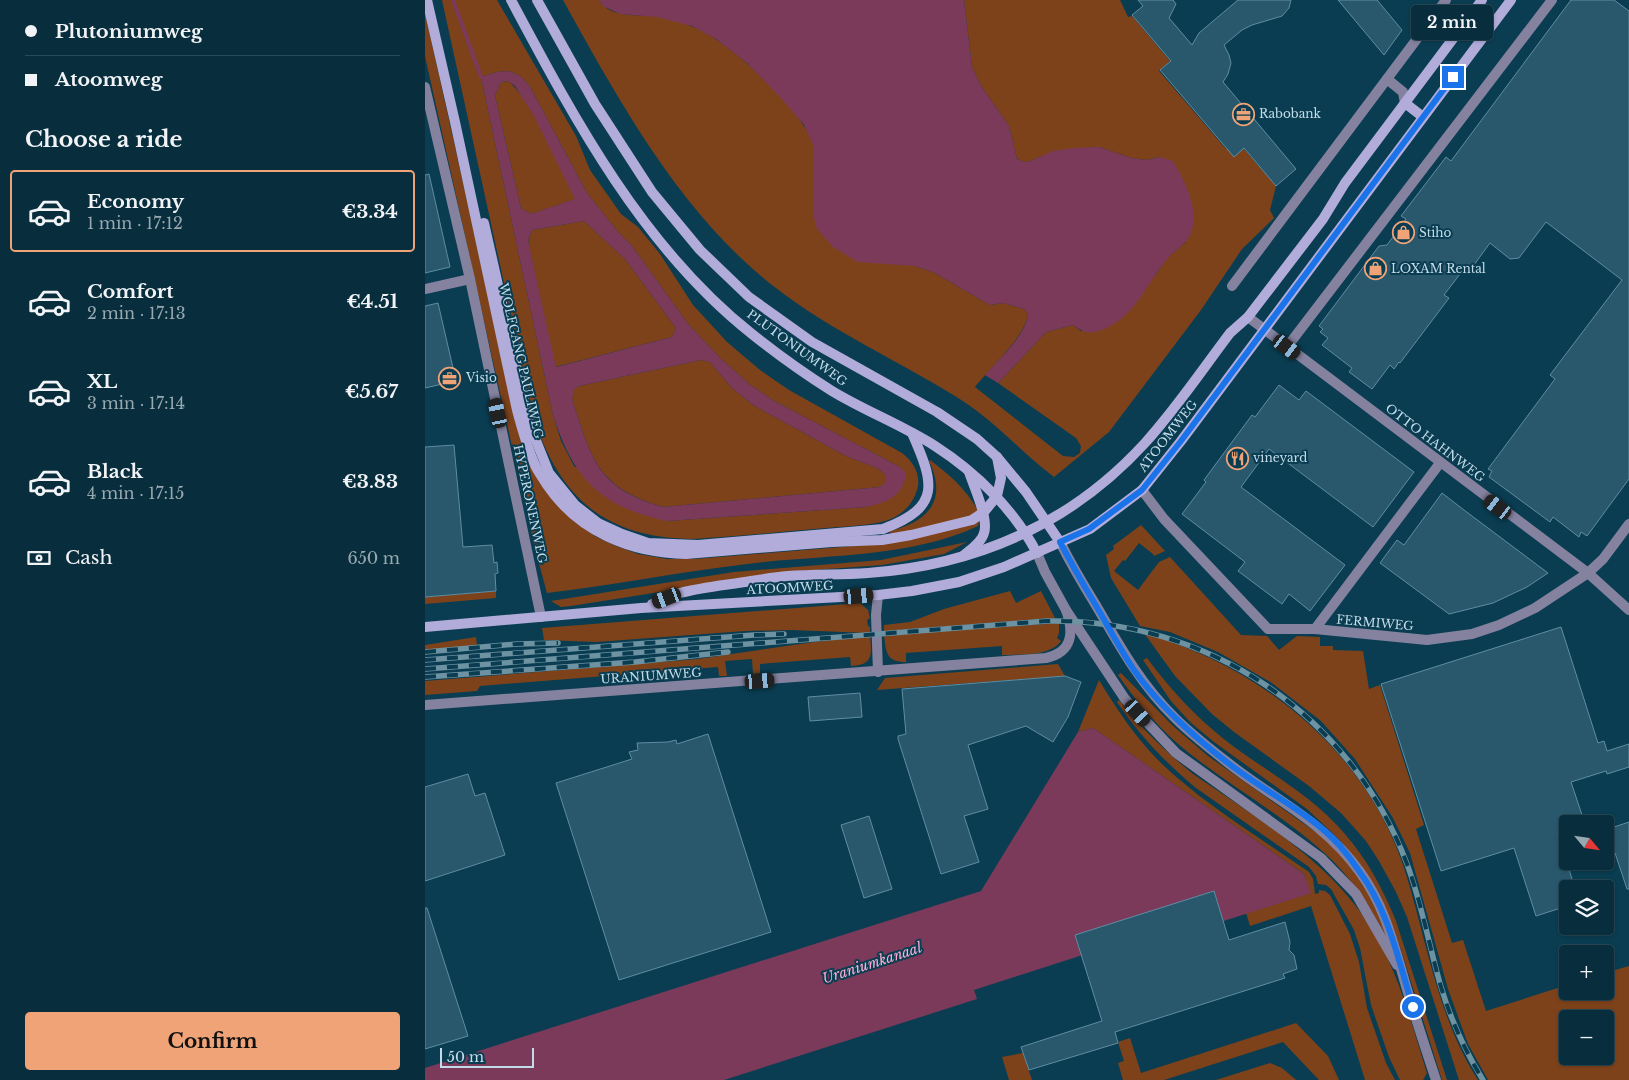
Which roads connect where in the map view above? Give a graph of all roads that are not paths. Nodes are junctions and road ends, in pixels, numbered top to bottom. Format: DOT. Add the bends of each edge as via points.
graph roads {
  1 [pos="427,0"];
  2 [pos="434,0"];
  3 [pos="511,0"];
  4 [pos="537,0"];
  5 [pos="1446,0"];
  6 [pos="1482,0"];
  7 [pos="1511,0"];
  8 [pos="1552,0"];
  9 [pos="1387,79"];
  10 [pos="425,87"];
  11 [pos="1405,103"];
  12 [pos="1423,117"];
  13 [pos="470,279"];
  14 [pos="1232,286"];
  15 [pos="425,289"];
  16 [pos="1247,317"];
  17 [pos="1263,330"];
  18 [pos="1287,347"];
  19 [pos="912,433"];
  20 [pos="997,456"];
  21 [pos="1440,463"];
  22 [pos="969,472"];
  23 [pos="1142,490"];
  24 [pos="997,496"];
  25 [pos="984,512"];
  26 [pos="1048,522"];
  27 [pos="1629,524"];
  28 [pos="1027,534"];
  29 [pos="1060,542"];
  30 [pos="1037,553"];
  31 [pos="961,558"];
  32 [pos="1588,573"];
  33 [pos="877,595"];
  34 [pos="641,608"];
  35 [pos="1066,610"];
  36 [pos="1629,610"];
  37 [pos="541,617"];
  38 [pos="425,627"];
  39 [pos="1315,629"];
  40 [pos="878,672"];
  41 [pos="425,705"];
  42 [pos="1401,971"];
  43 [pos="1436,1080"];
  1 -- 25 [label="main road, WOLFGANG PAULIWEG" via="525,440 536,467 554,495 575,516 592,529 621,543 663,554 686,554 911,536 972,520"];
  2 -- 19 [label="main road, WOLFGANG PAULIWEG" via="529,423 549,473 575,505 598,522 648,542 698,545 883,529 911,516 927,493 927,472"];
  3 -- 19 [label="main road, PLUTONIUMWEG" via="560,92 629,201 679,264 752,334 793,364 833,391"];
  4 -- 20 [label="main road, PLUTONIUMWEG" via="595,104 651,192 701,250 749,297 812,342 937,412"];
  5 -- 9 [label="street"];
  6 -- 11 [label="main road, ATOOMWEG"];
  7 -- 12 [label="main road, ATOOMWEG"];
  8 -- 18 [label="street"];
  9 -- 11 [label="street" via="1403,92"];
  9 -- 14 [label="street"];
  10 -- 13 [label="street, HYPERONENWEG"];
  11 -- 12 [label="main road"];
  11 -- 16 [label="main road, ATOOMWEG" via="1345,183 1323,219"];
  12 -- 17 [label="main road, ATOOMWEG"];
  13 -- 15 [label="street"];
  13 -- 37 [label="street, HYPERONENWEG"];
  16 -- 17 [label="street, OTTO HAHNWEG"];
  16 -- 26 [label="main road, ATOOMWEG" via="1145,443 1114,473"];
  17 -- 18 [label="street, OTTO HAHNWEG"];
  17 -- 23 [label="main road, ATOOMWEG"];
  18 -- 21 [label="street, OTTO HAHNWEG"];
  19 -- 22 [label="main road, PLUTONIUMWEG" via="937,447"];
  20 -- 24 [label="main road" via="1001,478"];
  20 -- 26 [label="main road, PLUTONIUMWEG"];
  21 -- 32 [label="street, OTTO HAHNWEG"];
  21 -- 39 [label="street"];
  22 -- 24 [label="main road, PLUTONIUMWEG"];
  22 -- 25 [label="main road"];
  23 -- 29 [label="main road, ATOOMWEG" via="1089,529"];
  23 -- 39 [label="street, FERMIWEG" via="1164,519 1268,629"];
  24 -- 25 [label="main road, WOLFGANG PAULIWEG"];
  24 -- 28 [label="main road, PLUTONIUMWEG"];
  25 -- 31 [label="main road" via="984,533"];
  26 -- 28 [label="main road, ATOOMWEG"];
  26 -- 29 [label="main road, PLUTONIUMWEG"];
  27 -- 32 [label="street, FERMIWEG" via="1603,559"];
  28 -- 30 [label="main road, PLUTONIUMWEG"];
  28 -- 31 [label="main road, ATOOMWEG"];
  29 -- 30 [label="main road, ATOOMWEG"];
  29 -- 42 [label="street, PLUTONIUMWEG" via="1124,655 1162,704 1229,764 1296,810 1340,846 1375,896 1397,949"];
  30 -- 33 [label="main road, ATOOMWEG" via="959,582 912,592"];
  30 -- 35 [label="street, PLUTONIUMWEG"];
  31 -- 34 [label="main road, ATOOMWEG" via="896,570 787,576 730,584 679,594"];
  32 -- 36 [label="street, OTTO HAHNWEG"];
  32 -- 39 [label="street, FERMIWEG" via="1535,608 1472,634 1427,640"];
  33 -- 34 [label="main road, ATOOMWEG"];
  33 -- 40 [label="street"];
  34 -- 37 [label="main road, ATOOMWEG"];
  35 -- 40 [label="street, URANIUMWEG" via="1071,630 1068,645 1046,658"];
  35 -- 42 [label="street, PLUTONIUMWEG" via="1125,699 1176,754 1321,858 1357,894"];
  37 -- 38 [label="main road, ATOOMWEG"];
  40 -- 41 [label="street, URANIUMWEG"];
  42 -- 43 [label="street, PLUTONIUMWEG"];
}
